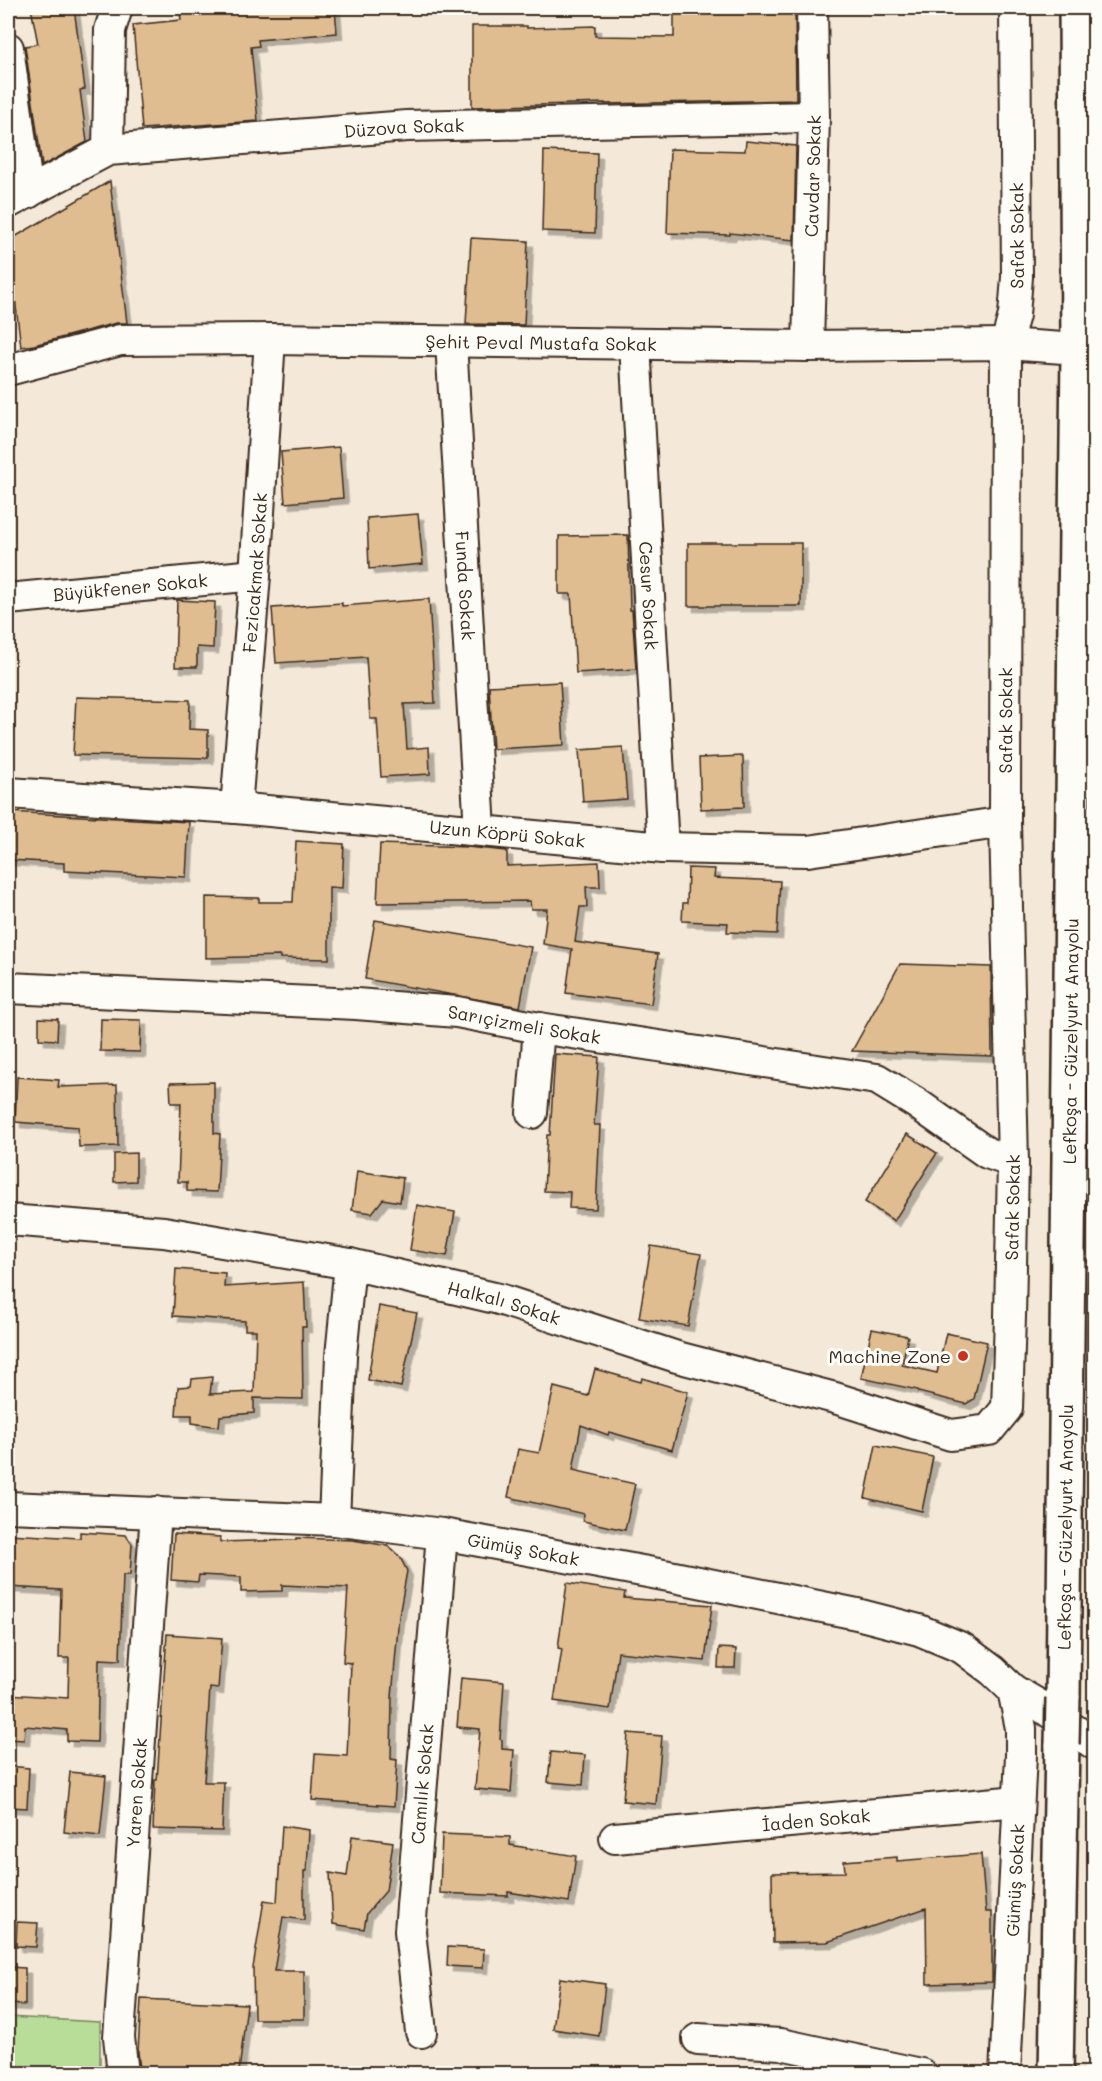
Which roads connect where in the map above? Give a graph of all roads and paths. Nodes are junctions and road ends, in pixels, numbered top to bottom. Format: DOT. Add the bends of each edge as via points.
graph roads {
  1 [pos="117,8"];
  2 [pos="812,8"];
  3 [pos="1015,8"];
  4 [pos="1076,8"];
  5 [pos="8,48"];
  6 [pos="814,117"];
  7 [pos="108,150"];
  8 [pos="18,198"];
  9 [pos="270,339"];
  10 [pos="451,342"];
  11 [pos="635,344"];
  12 [pos="1006,344"];
  13 [pos="808,346"];
  14 [pos="1077,349"];
  15 [pos="8,370"];
  16 [pos="255,575"];
  17 [pos="8,599"];
  18 [pos="8,794"];
  19 [pos="236,808"];
  20 [pos="1005,822"];
  21 [pos="480,830"];
  22 [pos="663,848"];
  23 [pos="8,988"];
  24 [pos="539,1028"];
  25 [pos="531,1113"];
  26 [pos="1012,1162"];
  27 [pos="8,1220"];
  28 [pos="350,1264"];
  29 [pos="989,1430"];
  30 [pos="8,1506"];
  31 [pos="156,1512"];
  32 [pos="334,1520"];
  33 [pos="442,1534"];
  34 [pos="1013,1690"];
  35 [pos="1054,1703"];
  36 [pos="1095,1744"];
  37 [pos="1018,1801"];
  38 [pos="615,1838"];
  39 [pos="421,2032"];
  40 [pos="698,2039"];
  41 [pos="123,2073"];
  42 [pos="921,2073"];
  43 [pos="1005,2073"];
  44 [pos="1056,2073"];
  1 -- 7 [label="street" via="110,30"];
  2 -- 6 [label="street, Cavdar Sokak"];
  3 -- 12 [label="street, Safak Sokak" via="1017,278 1014,315"];
  4 -- 14 [label="highway, Lefkoşa - Güzelyurt Anayolu"];
  5 -- 8 [label="street"];
  6 -- 7 [label="street, Düzova Sokak" via="406,126"];
  6 -- 13 [label="street, Cavdar Sokak"];
  7 -- 8 [label="street, Düzova Sokak"];
  9 -- 10 [label="street, Şehit Peval Mustafa Sokak"];
  9 -- 15 [label="street, Şehit Peval Mustafa Sokak" via="120,340"];
  9 -- 16 [label="street, Fezicakmak Sokak"];
  10 -- 11 [label="street, Şehit Peval Mustafa Sokak"];
  10 -- 21 [label="street, Funda Sokak"];
  11 -- 13 [label="street, Şehit Peval Mustafa Sokak"];
  11 -- 22 [label="street, Cesur Sokak"];
  12 -- 13 [label="street, Şehit Peval Mustafa Sokak"];
  12 -- 14 [label="street, Şehit Peval Mustafa Sokak"];
  12 -- 20 [label="street, Safak Sokak"];
  14 -- 35 [label="highway, Lefkoşa - Güzelyurt Anayolu"];
  16 -- 17 [label="street, Büyükfener Sokak"];
  16 -- 19 [label="street, Fezicakmak Sokak"];
  18 -- 19 [label="street, Uzun Köprü Sokak"];
  19 -- 21 [label="street, Uzun Köprü Sokak"];
  20 -- 22 [label="street, Uzun Köprü Sokak" via="808,851"];
  20 -- 26 [label="street, Safak Sokak"];
  21 -- 22 [label="street, Uzun Köprü Sokak"];
  23 -- 24 [label="street, Sarıçizmeli Sokak" via="356,1004 457,1012"];
  24 -- 25 [label="street"];
  24 -- 26 [label="street, Sarıçizmeli Sokak" via="877,1079 987,1153"];
  26 -- 29 [label="street, Safak Sokak" via="1007,1408"];
  27 -- 28 [label="street, Halkalı Sokak" via="164,1232"];
  28 -- 29 [label="street, Halkalı Sokak" via="499,1299 677,1357 835,1398 951,1435"];
  28 -- 32 [label="street" via="341,1356"];
  30 -- 31 [label="street, Gümüş Sokak"];
  31 -- 32 [label="street, Gümüş Sokak"];
  31 -- 41 [label="street, Yaren Sokak" via="119,2037"];
  32 -- 33 [label="street, Gümüş Sokak"];
  33 -- 34 [label="street, Gümüş Sokak" via="669,1576 919,1630 962,1648"];
  33 -- 39 [label="street, Camılık Sokak" via="410,1931"];
  34 -- 35 [label="street, Gümüş Sokak"];
  34 -- 37 [label="street, Gümüş Sokak" via="1021,1728"];
  35 -- 36 [label="street, Gümüş Sokak"];
  35 -- 44 [label="highway, Lefkoşa - Güzelyurt Anayolu, bridge" via="1062,1744"];
  37 -- 38 [label="street, İaden Sokak"];
  37 -- 43 [label="street, Gümüş Sokak"];
  40 -- 42 [label="street" via="781,2044"];
}
